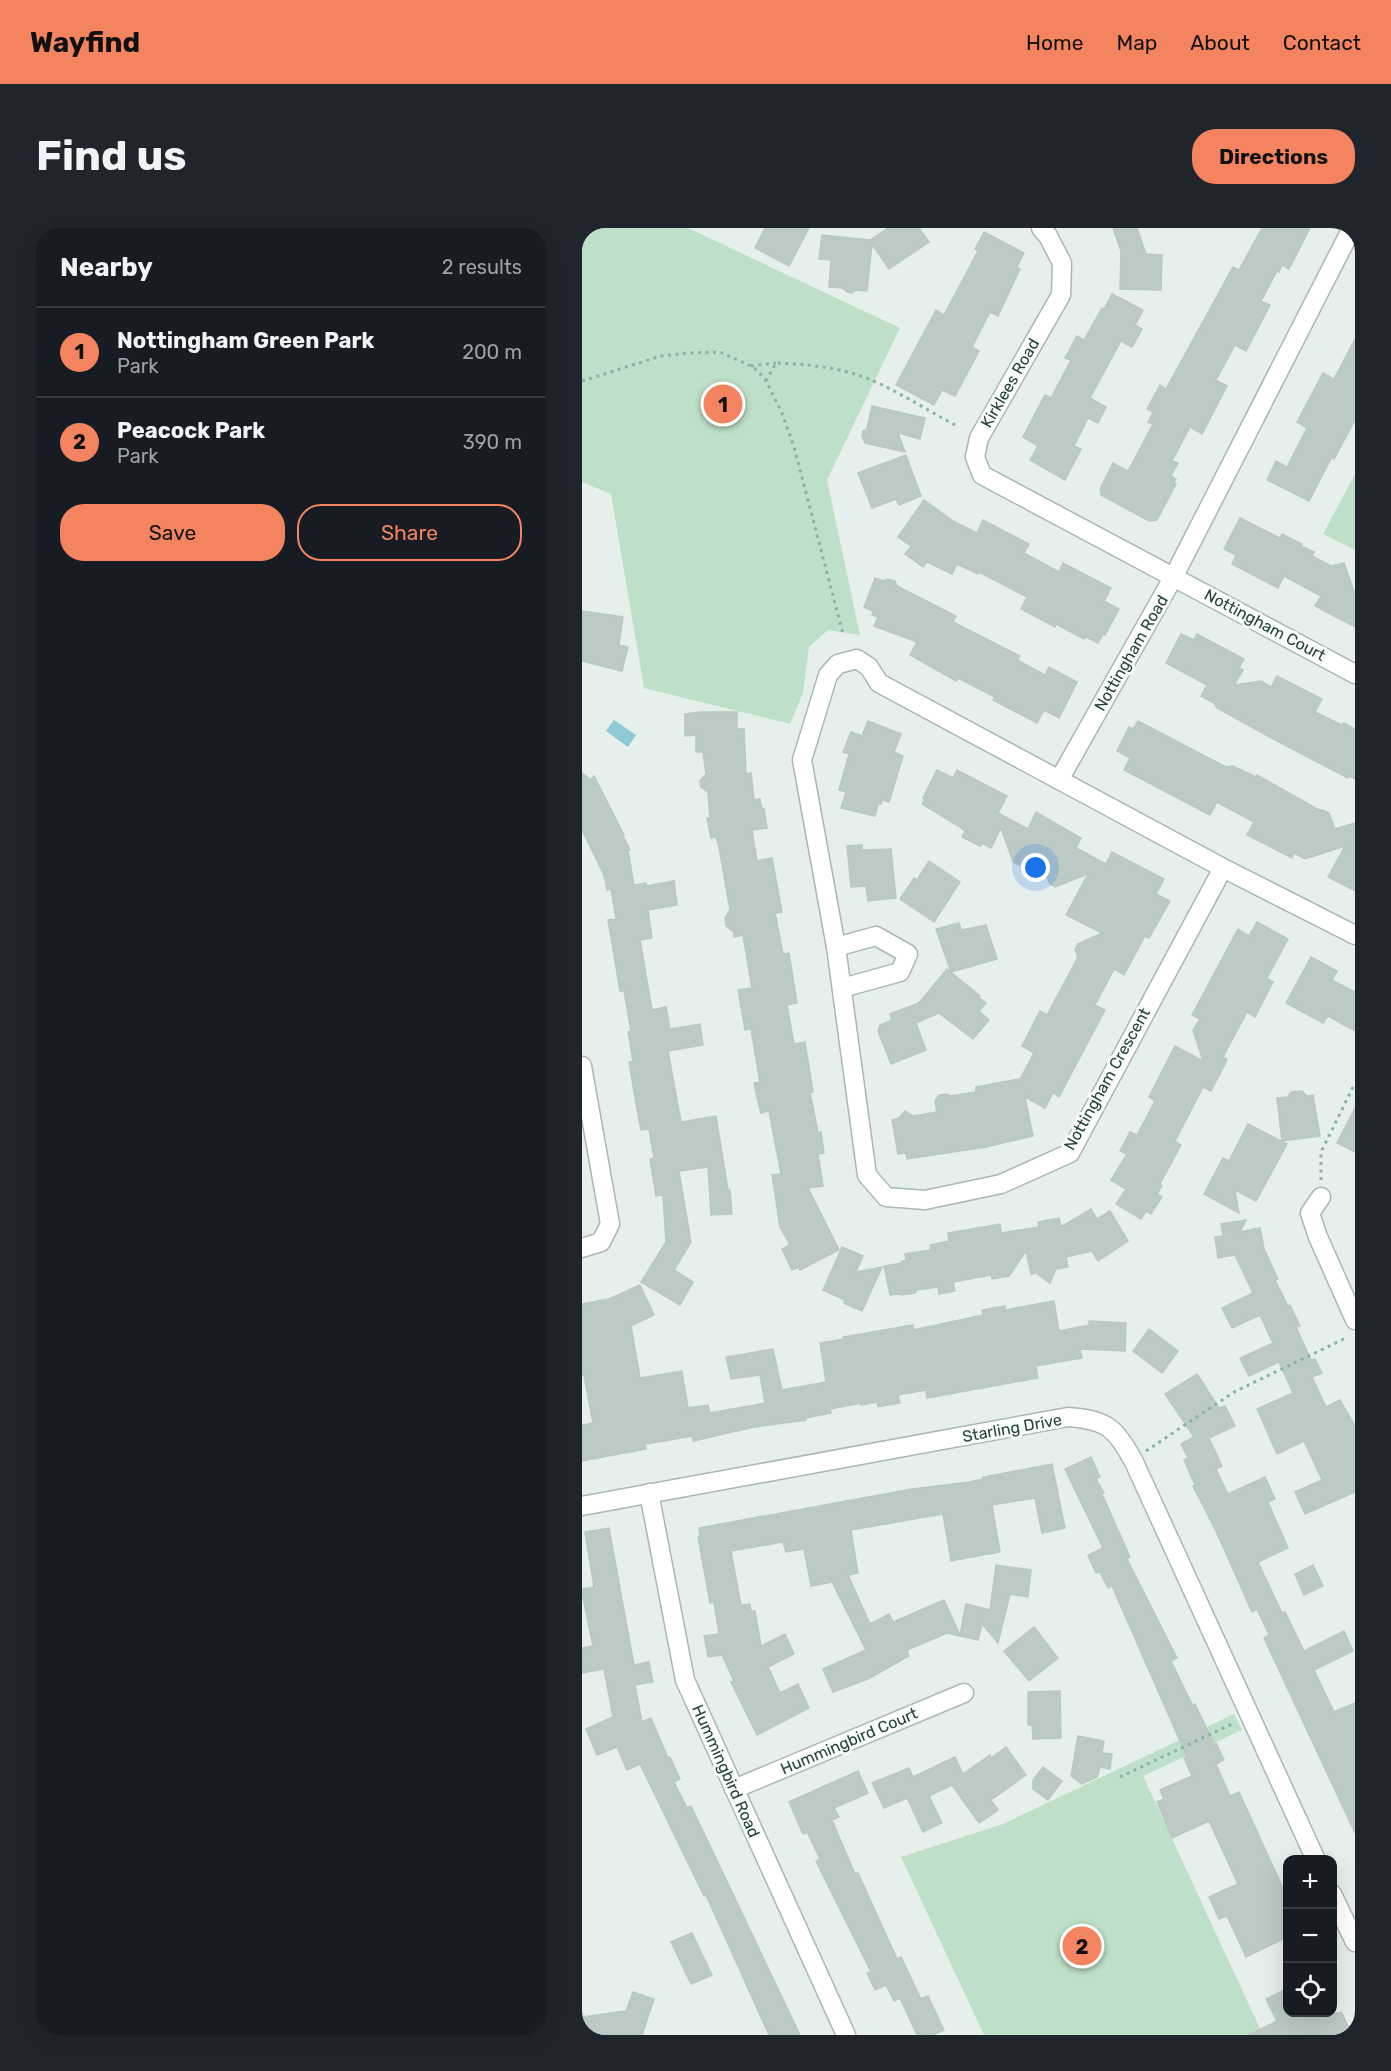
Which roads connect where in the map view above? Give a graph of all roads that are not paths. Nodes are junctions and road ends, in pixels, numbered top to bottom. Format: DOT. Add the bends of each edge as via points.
graph roads {
  1 [pos="1041,228"];
  2 [pos="1352,228"];
  3 [pos="1174,576"];
  4 [pos="1355,674"];
  5 [pos="1059,780"];
  6 [pos="1223,868"];
  7 [pos="1355,935"];
  8 [pos="836,947"];
  9 [pos="842,987"];
  10 [pos="582,1066"];
  11 [pos="1321,1197"];
  12 [pos="582,1248"];
  13 [pos="1355,1320"];
  14 [pos="649,1494"];
  15 [pos="582,1506"];
  16 [pos="964,1693"];
  17 [pos="734,1790"];
  18 [pos="1314,1855"];
  19 [pos="1337,1904"];
  20 [pos="1355,1942"];
  21 [pos="846,2035"];
  1 -- 3 [label="street, Kirklees Road" via="1062,263 1061,295 979,438 975,457 982,475"];
  2 -- 3 [label="street, Nottingham Road"];
  3 -- 4 [label="street, Nottingham Court"];
  3 -- 5 [label="street, Nottingham Road"];
  5 -- 6 [label="street"];
  5 -- 8 [label="street, Nottingham Crescent" via="879,683 869,667 857,659 838,664 828,675 802,760"];
  6 -- 7 [label="street"];
  6 -- 9 [label="street, Nottingham Crescent" via="1070,1153 1000,1184 926,1200 886,1197 867,1175"];
  8 -- 9 [label="street, Nottingham Crescent"];
  8 -- 9 [label="street" via="876,936 908,954 900,972"];
  10 -- 12 [label="street" via="610,1224 601,1242"];
  11 -- 13 [label="street" via="1310,1213"];
  14 -- 15 [label="street, Starling Drive"];
  14 -- 17 [label="street, Hummingbird Road" via="685,1680"];
  14 -- 18 [label="street, Starling Drive" via="1068,1417 1102,1422 1119,1436 1134,1462"];
  16 -- 17 [label="street, Hummingbird Court"];
  17 -- 21 [label="street, Hummingbird Road"];
  19 -- 20 [label="street"];
}
